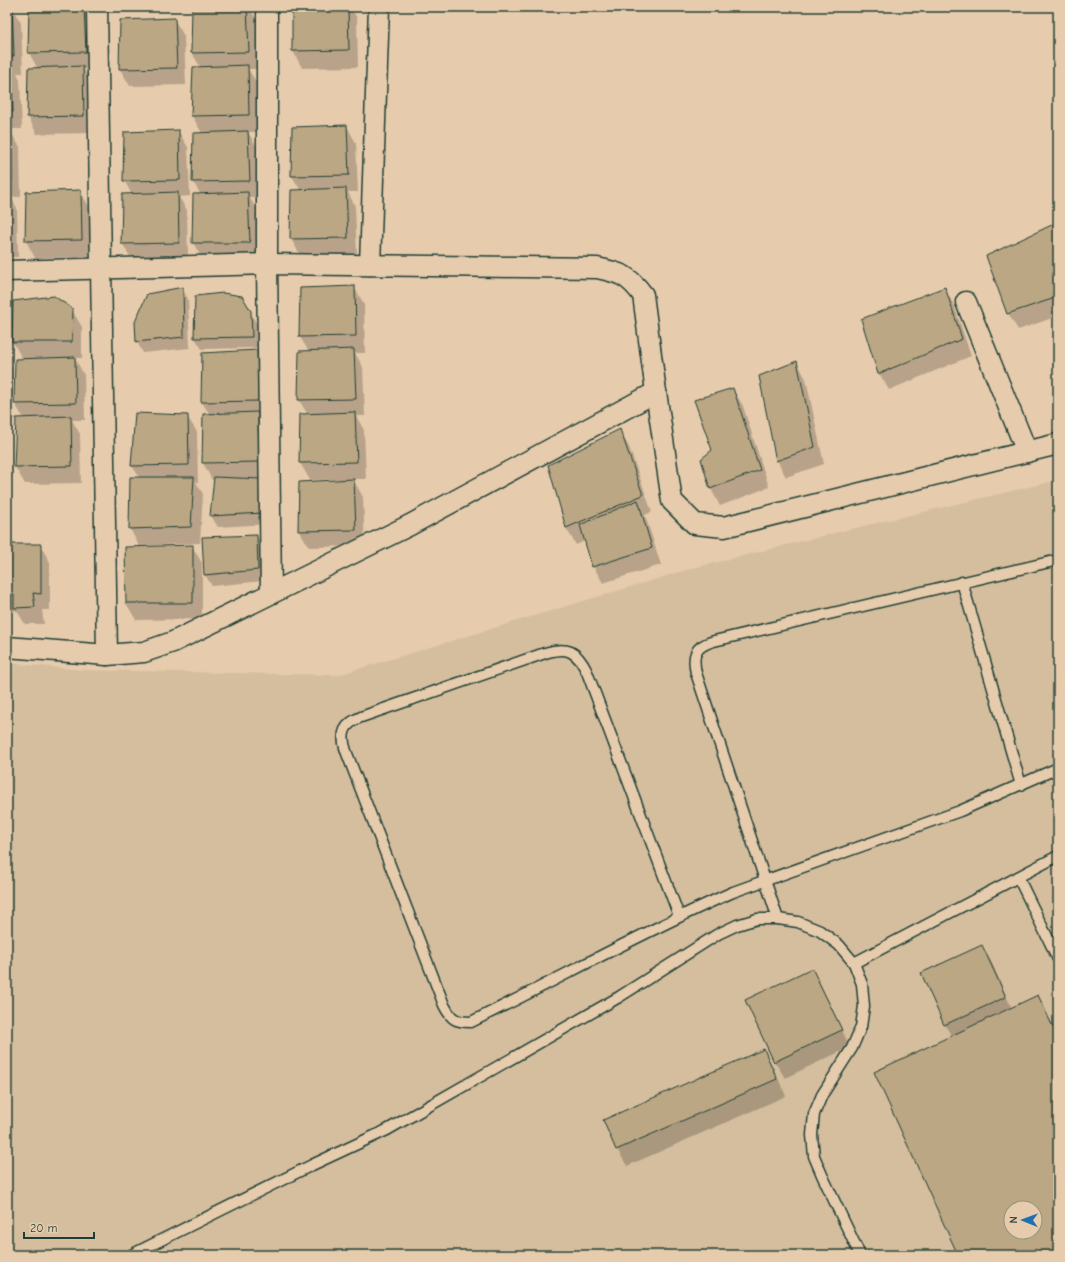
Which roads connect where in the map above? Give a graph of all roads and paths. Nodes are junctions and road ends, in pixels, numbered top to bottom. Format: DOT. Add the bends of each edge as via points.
graph roads {
  1 [pos="97,7"];
  2 [pos="267,7"];
  3 [pos="378,7"];
  4 [pos="267,264"];
  5 [pos="370,265"];
  6 [pos="102,269"];
  7 [pos="7,271"];
  8 [pos="966,302"];
  9 [pos="656,392"];
  10 [pos="1058,444"];
  11 [pos="1027,452"];
  12 [pos="1058,560"];
  13 [pos="962,582"];
  14 [pos="271,593"];
  15 [pos="7,647"];
  16 [pos="107,655"];
  17 [pos="1058,768"];
  18 [pos="1021,785"];
  19 [pos="1058,856"];
  20 [pos="1018,877"];
  21 [pos="765,880"];
  22 [pos="679,916"];
  23 [pos="778,919"];
  24 [pos="1058,959"];
  25 [pos="854,963"];
  26 [pos="132,1255"];
  27 [pos="860,1255"];
  1 -- 6 [label="street"];
  2 -- 4 [label="street"];
  3 -- 5 [label="street"];
  4 -- 5 [label="street"];
  4 -- 6 [label="street"];
  4 -- 14 [label="street"];
  5 -- 9 [label="street" via="597,268 620,273 634,283 643,295"];
  6 -- 7 [label="street"];
  6 -- 16 [label="street"];
  8 -- 11 [label="street"];
  9 -- 11 [label="street" via="672,501 695,524 724,527"];
  9 -- 14 [label="street" via="410,525"];
  10 -- 11 [label="street"];
  12 -- 13 [label="lane"];
  13 -- 18 [label="lane"];
  13 -- 21 [label="lane" via="714,641 704,644 696,651 696,674"];
  14 -- 16 [label="street" via="173,642 144,652"];
  15 -- 16 [label="street"];
  17 -- 18 [label="lane"];
  18 -- 21 [label="lane" via="960,811"];
  19 -- 20 [label="lane"];
  20 -- 24 [label="lane"];
  20 -- 25 [label="lane"];
  21 -- 22 [label="lane" via="726,894"];
  21 -- 23 [label="lane"];
  22 -- 22 [label="lane" via="471,1022 460,1022 449,1016 346,751 344,730 351,721 361,716 531,657 558,649 571,652 581,660 587,672"];
  23 -- 25 [label="lane" via="798,922 820,931 839,945"];
  23 -- 26 [label="lane" via="757,919 737,924 619,997 387,1130"];
  25 -- 27 [label="lane" via="862,984 864,1006 861,1027 852,1048 822,1095 814,1114 812,1135 814,1156"];
}
